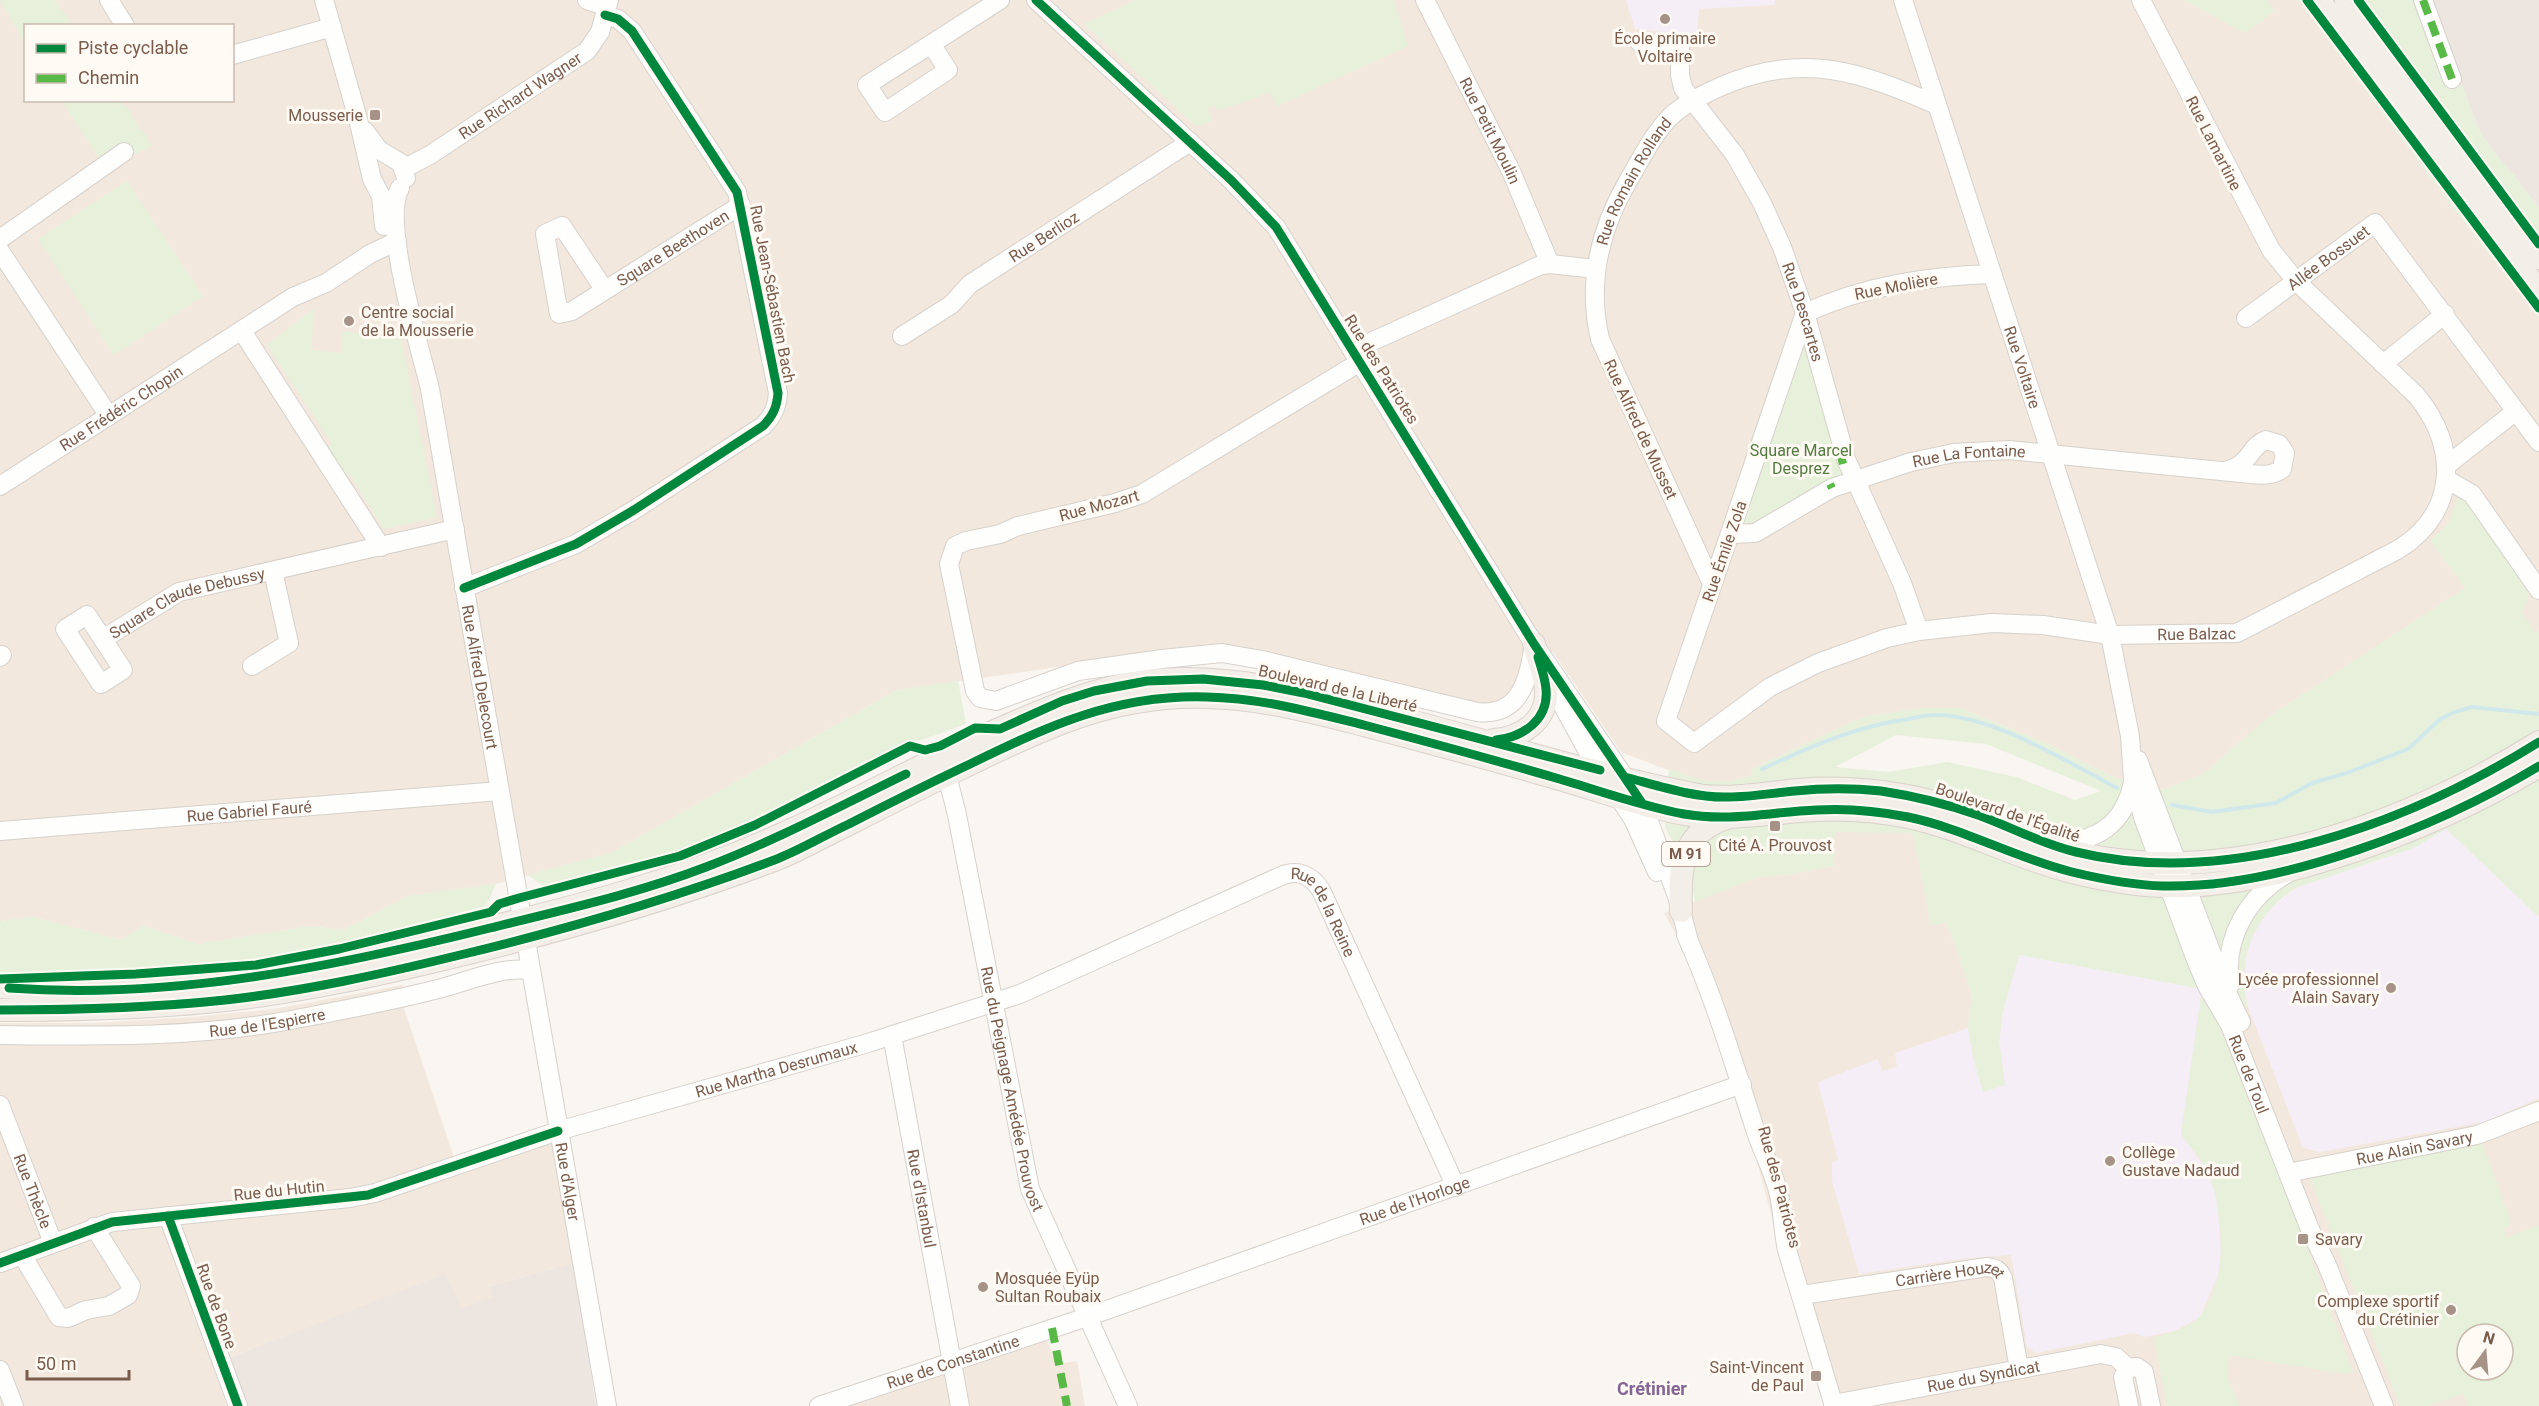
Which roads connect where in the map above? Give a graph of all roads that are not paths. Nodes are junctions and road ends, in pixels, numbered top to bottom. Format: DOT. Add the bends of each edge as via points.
graph roads {
  1 [pos="109,0"];
  2 [pos="324,0"];
  3 [pos="587,0"];
  4 [pos="1000,0"];
  5 [pos="1036,0"];
  6 [pos="1425,0"];
  7 [pos="1903,0"];
  8 [pos="2141,0"];
  9 [pos="2319,0"];
  10 [pos="2346,0"];
  11 [pos="2423,0"];
  12 [pos="607,7"];
  13 [pos="124,24"];
  14 [pos="332,27"];
  15 [pos="1639,42"];
  16 [pos="931,44"];
  17 [pos="234,54"];
  18 [pos="2452,79"];
  19 [pos="1692,101"];
  20 [pos="1937,105"];
  21 [pos="358,119"];
  22 [pos="1190,142"];
  23 [pos="124,152"];
  24 [pos="398,163"];
  25 [pos="374,180"];
  26 [pos="400,188"];
  27 [pos="741,205"];
  28 [pos="0,239"];
  29 [pos="392,243"];
  30 [pos="0,251"];
  31 [pos="2539,258"];
  32 [pos="1550,264"];
  33 [pos="1596,269"];
  34 [pos="1991,274"];
  35 [pos="2296,281"];
  36 [pos="604,289"];
  37 [pos="2539,291"];
  38 [pos="1805,314"];
  39 [pos="2445,314"];
  40 [pos="2246,318"];
  41 [pos="242,331"];
  42 [pos="902,336"];
  43 [pos="1356,356"];
  44 [pos="2383,364"];
  45 [pos="2516,411"];
  46 [pos="109,416"];
  47 [pos="2539,442"];
  48 [pos="2051,454"];
  49 [pos="2225,471"];
  50 [pos="2446,473"];
  51 [pos="1854,480"];
  52 [pos="0,486"];
  53 [pos="455,529"];
  54 [pos="1730,534"];
  55 [pos="381,547"];
  56 [pos="273,571"];
  57 [pos="1712,584"];
  58 [pos="464,588"];
  59 [pos="2539,590"];
  60 [pos="1919,631"];
  61 [pos="2110,635"];
  62 [pos="103,639"];
  63 [pos="1534,645"];
  64 [pos="252,666"];
  65 [pos="975,692"];
  66 [pos="1461,709"];
  67 [pos="2130,736"];
  68 [pos="1487,740"];
  69 [pos="1694,742"];
  70 [pos="2539,742"];
  71 [pos="945,766"];
  72 [pos="2539,766"];
  73 [pos="1600,770"];
  74 [pos="2133,780"];
  75 [pos="1622,787"];
  76 [pos="500,791"];
  77 [pos="1642,803"];
  78 [pos="1728,818"];
  79 [pos="0,831"];
  80 [pos="2042,842"];
  81 [pos="2170,863"];
  82 [pos="2310,863"];
  83 [pos="2178,886"];
  84 [pos="1681,911"];
  85 [pos="524,929"];
  86 [pos="1690,945"];
  87 [pos="531,970"];
  88 [pos="0,987"];
  89 [pos="49,991"];
  90 [pos="0,993"];
  91 [pos="993,1004"];
  92 [pos="0,1008"];
  93 [pos="2235,1010"];
  94 [pos="0,1035"];
  95 [pos="892,1035"];
  96 [pos="1742,1084"];
  97 [pos="0,1105"];
  98 [pos="2539,1111"];
  99 [pos="558,1131"];
  100 [pos="2293,1171"];
  101 [pos="1456,1186"];
  102 [pos="168,1216"];
  103 [pos="94,1227"];
  104 [pos="53,1243"];
  105 [pos="22,1255"];
  106 [pos="0,1263"];
  107 [pos="1803,1295"];
  108 [pos="1087,1317"];
  109 [pos="952,1361"];
  110 [pos="2128,1368"];
  111 [pos="2019,1369"];
  112 [pos="0,1370"];
  113 [pos="1833,1405"];
  114 [pos="14,1406"];
  115 [pos="238,1406"];
  116 [pos="607,1406"];
  117 [pos="819,1406"];
  118 [pos="960,1406"];
  119 [pos="1128,1406"];
  120 [pos="2129,1406"];
  121 [pos="2151,1406"];
  122 [pos="2384,1406"];
  1 -- 13 [label="street"];
  2 -- 14 [label="street, Rue Alfred Delecourt"];
  3 -- 12 [label="street, Rue Jean-Sébastien Bach"];
  4 -- 16 [label="street"];
  5 -- 22 [label="street, Rue des Patriotes / M 91"];
  6 -- 32 [label="street, Rue Petit Moulin" via="1511,171"];
  7 -- 20 [label="street, Rue Voltaire"];
  8 -- 35 [label="street, Rue Lamartine" via="2262,235"];
  9 -- 37 [label="main road"];
  10 -- 31 [label="main road"];
  11 -- 18 [label="street"];
  12 -- 24 [label="street, Rue Richard Wagner" via="595,42 577,59 430,155"];
  12 -- 27 [label="street, Rue Jean-Sébastien Bach" via="632,31 730,179"];
  14 -- 17 [label="street"];
  14 -- 21 [label="street, Rue Alfred Delecourt"];
  15 -- 19 [label="street, Rue Descartes" via="1680,46 1681,81"];
  19 -- 20 [label="street, Rue Romain Rolland" via="1753,75 1818,69 1868,77"];
  19 -- 33 [label="street, Rue Romain Rolland" via="1663,125 1620,196 1605,229"];
  19 -- 38 [label="street, Rue Descartes" via="1735,155 1762,203"];
  20 -- 34 [label="street, Rue Voltaire"];
  21 -- 24 [label="street, Rue Alfred Delecourt" via="378,148"];
  21 -- 25 [label="street, Rue Alfred Delecourt"];
  22 -- 42 [label="street, Rue Berlioz" via="970,284 952,304"];
  22 -- 43 [label="street, Rue des Patriotes / M 91" via="1276,227"];
  23 -- 28 [label="street"];
  24 -- 25 [label="street" via="378,161"];
  24 -- 26 [label="street" via="406,179"];
  25 -- 26 [label="street" via="386,192"];
  25 -- 29 [label="street, Rue Alfred Delecourt"];
  26 -- 29 [label="street, Rue Alfred Delecourt"];
  27 -- 36 [label="street, Square Beethoven"];
  27 -- 58 [label="street, Rue Jean-Sébastien Bach" via="778,393 769,420 591,536"];
  29 -- 41 [label="street, Rue Frédéric Chopin" via="327,283 293,297"];
  29 -- 53 [label="street, Rue Alfred Delecourt" via="430,388"];
  30 -- 46 [label="street"];
  32 -- 33 [label="street, Rue Romain Rolland"];
  32 -- 43 [label="street, Rue Romain Rolland" via="1532,269"];
  33 -- 57 [label="street, Rue Alfred de Musset" via="1595,308 1600,339"];
  34 -- 38 [label="street, Rue Molière" via="1935,276 1883,286 1856,292"];
  34 -- 48 [label="street, Rue Voltaire"];
  35 -- 39 [label="street, Allée Bossuet" via="2375,223"];
  35 -- 40 [label="street, Allée Bossuet"];
  35 -- 44 [label="street, Rue Balzac"];
  36 -- 36 [label="street, Square Beethoven" via="559,314 545,234 562,226"];
  38 -- 51 [label="street, Rue Descartes" via="1842,460"];
  38 -- 54 [label="street, Rue Émile Zola"];
  39 -- 44 [label="street"];
  39 -- 45 [label="street, Allée Bossuet"];
  41 -- 46 [label="street, Rue Frédéric Chopin"];
  41 -- 55 [label="street"];
  43 -- 63 [label="street, Rue des Patriotes / M 91"];
  43 -- 65 [label="street, Rue Mozart" via="1142,494 956,546 949,564"];
  44 -- 50 [label="street, Rue Balzac" via="2430,413 2442,442"];
  45 -- 47 [label="street, Allée Bossuet"];
  45 -- 50 [label="street"];
  46 -- 52 [label="street, Rue Frédéric Chopin"];
  48 -- 49 [label="street, Rue La Fontaine"];
  48 -- 51 [label="street, Rue La Fontaine" via="1998,450 1954,453"];
  48 -- 61 [label="street, Rue Voltaire"];
  50 -- 59 [label="street" via="2472,494"];
  50 -- 61 [label="street, Rue Balzac" via="2436,513 2411,541 2246,630 2228,634"];
  51 -- 54 [label="street, Rue La Fontaine" via="1831,486 1755,533"];
  51 -- 60 [label="street, Rue Descartes" via="1902,583"];
  53 -- 55 [label="street, Square Claude Debussy"];
  53 -- 58 [label="street, Rue Alfred Delecourt"];
  54 -- 57 [label="street, Rue Émile Zola"];
  55 -- 56 [label="street, Square Claude Debussy"];
  56 -- 62 [label="street, Square Claude Debussy" via="171,595"];
  56 -- 64 [label="street, Square Claude Debussy" via="289,643"];
  57 -- 69 [label="street, Rue Émile Zola" via="1666,721"];
  58 -- 76 [label="street, Rue Alfred Delecourt"];
  60 -- 61 [label="street, Rue Balzac" via="1971,624 2017,624"];
  60 -- 69 [label="street, Rue Balzac" via="1864,645 1791,676 1750,700"];
  61 -- 67 [label="street, Rue Voltaire"];
  63 -- 66 [label="street, Boulevard de la Liberté" via="1527,680 1512,702 1492,712"];
  63 -- 68 [label="main road, M 91" via="1546,687 1542,711 1534,724 1521,733"];
  63 -- 73 [label="street, Rue des Patriotes / M 91" via="1561,705"];
  63 -- 75 [label="street, Rue des Patriotes / M 91" via="1603,749"];
  65 -- 66 [label="street, Boulevard de la Liberté" via="986,701 996,701 1078,671 1222,653"];
  66 -- 68 [label="street"];
  67 -- 74 [label="street, Rue Voltaire"];
  67 -- 81 [label="street, Rue Voltaire"];
  68 -- 71 [label="main road, Boulevard de la Liberté" via="1284,689 1233,681 1176,679 1121,685 1062,701"];
  68 -- 73 [label="main road, Boulevard de la Liberté"];
  70 -- 81 [label="main road, Boulevard de l'Égalité" via="2466,782 2379,820 2260,854"];
  71 -- 75 [label="main road, Boulevard de la Liberté" via="1091,711 1155,699 1211,697 1326,715"];
  71 -- 85 [label="main road, Boulevard de la Liberté" via="706,867"];
  71 -- 85 [label="main road, Boulevard de la Liberté" via="779,858 666,899"];
  71 -- 91 [label="street, Rue du Peignage Amédée Prouvost"];
  72 -- 82 [label="main road, Boulevard de l'Égalité" via="2443,816"];
  73 -- 75 [label="main road, Boulevard de l'Égalité"];
  74 -- 80 [label="street" via="2124,808 2112,825 2079,841"];
  74 -- 81 [label="street, Rue Voltaire" via="2143,817"];
  75 -- 77 [label="main road, Boulevard de l'Égalité"];
  75 -- 80 [label="main road, Boulevard de l'Égalité" via="1717,797 1821,789 1905,795 1959,808"];
  75 -- 86 [label="street, Rue des Patriotes / M 91"];
  76 -- 79 [label="street, Rue Gabriel Fauré"];
  76 -- 85 [label="street, Rue Alfred Delecourt"];
  77 -- 78 [label="main road, Boulevard de l'Égalité" via="1693,815"];
  77 -- 84 [label="street, Rue des Patriotes / M 91"];
  78 -- 83 [label="main road, Boulevard de l'Égalité" via="1823,810 1880,813 1943,826 2069,871 2126,882"];
  78 -- 84 [label="main road, M 91" via="1703,829 1689,846 1681,875"];
  80 -- 81 [label="main road, Boulevard de l'Égalité" via="2092,856"];
  81 -- 83 [label="street, Rue Voltaire"];
  82 -- 83 [label="main road, Boulevard de l'Égalité" via="2258,876"];
  82 -- 93 [label="street, Rue de Toul" via="2268,887 2237,928 2228,973"];
  83 -- 93 [label="street, Rue de Toul"];
  83 -- 100 [label="street, Rue de Toul" via="2207,986 2230,1025"];
  84 -- 86 [label="street, Rue des Patriotes / M 91"];
  85 -- 87 [label="street, Rue d'Alger"];
  85 -- 89 [label="main road" via="287,972 138,989"];
  85 -- 92 [label="main road" via="358,979 262,995 160,1005"];
  86 -- 96 [label="street, Rue des Patriotes / M 91"];
  87 -- 94 [label="street, Rue de l'Espierre" via="515,968 433,991 251,1026 109,1036"];
  87 -- 99 [label="street, Rue d'Alger"];
  88 -- 89 [label="main road"];
  89 -- 90 [label="main road"];
  91 -- 95 [label="street, Rue Martha Desrumaux"];
  91 -- 101 [label="street, Rue de la Reine" via="1281,876 1304,874 1321,890"];
  91 -- 108 [label="street, Rue du Peignage Amédée Prouvost" via="1030,1189"];
  93 -- 100 [label="street, Rue de Toul"];
  95 -- 99 [label="street, Rue Martha Desrumaux"];
  95 -- 109 [label="street, Rue d'Istanbul"];
  96 -- 101 [label="street, Rue de l'Horloge"];
  96 -- 107 [label="street, Rue des Patriotes / M 91" via="1776,1182 1782,1229"];
  97 -- 104 [label="street, Rue Thècle"];
  98 -- 100 [label="street, Rue Alain Savary" via="2477,1135"];
  99 -- 102 [label="street, Rue du Hutin" via="360,1197"];
  99 -- 116 [label="street, Rue d'Alger"];
  100 -- 122 [label="street, Rue de Toul" via="2309,1227"];
  101 -- 108 [label="street, Rue de l'Horloge"];
  102 -- 103 [label="street, Rue du Hutin"];
  102 -- 115 [label="street, Rue de Bone"];
  103 -- 104 [label="street, Rue du Hutin"];
  103 -- 105 [label="street" via="131,1288 128,1295 112,1305 59,1317"];
  104 -- 105 [label="street, Rue du Hutin"];
  105 -- 106 [label="street, Rue du Hutin"];
  107 -- 111 [label="street, Carrière Houzet" via="1994,1268 2003,1278"];
  107 -- 113 [label="street, Rue des Patriotes / M 91"];
  108 -- 109 [label="street, Rue de Constantine"];
  108 -- 119 [label="street, Rue du Peignage Amédée Prouvost"];
  109 -- 117 [label="street, Rue de Constantine"];
  109 -- 118 [label="street, Rue d'Istanbul"];
  110 -- 111 [label="street, Rue du Syndicat" via="2116,1357 2101,1353"];
  110 -- 120 [label="street" via="2123,1377"];
  110 -- 121 [label="street, Rue du Syndicat" via="2137,1366 2144,1372"];
  111 -- 113 [label="street, Rue du Syndicat"];
  112 -- 114 [label="street"];
}
